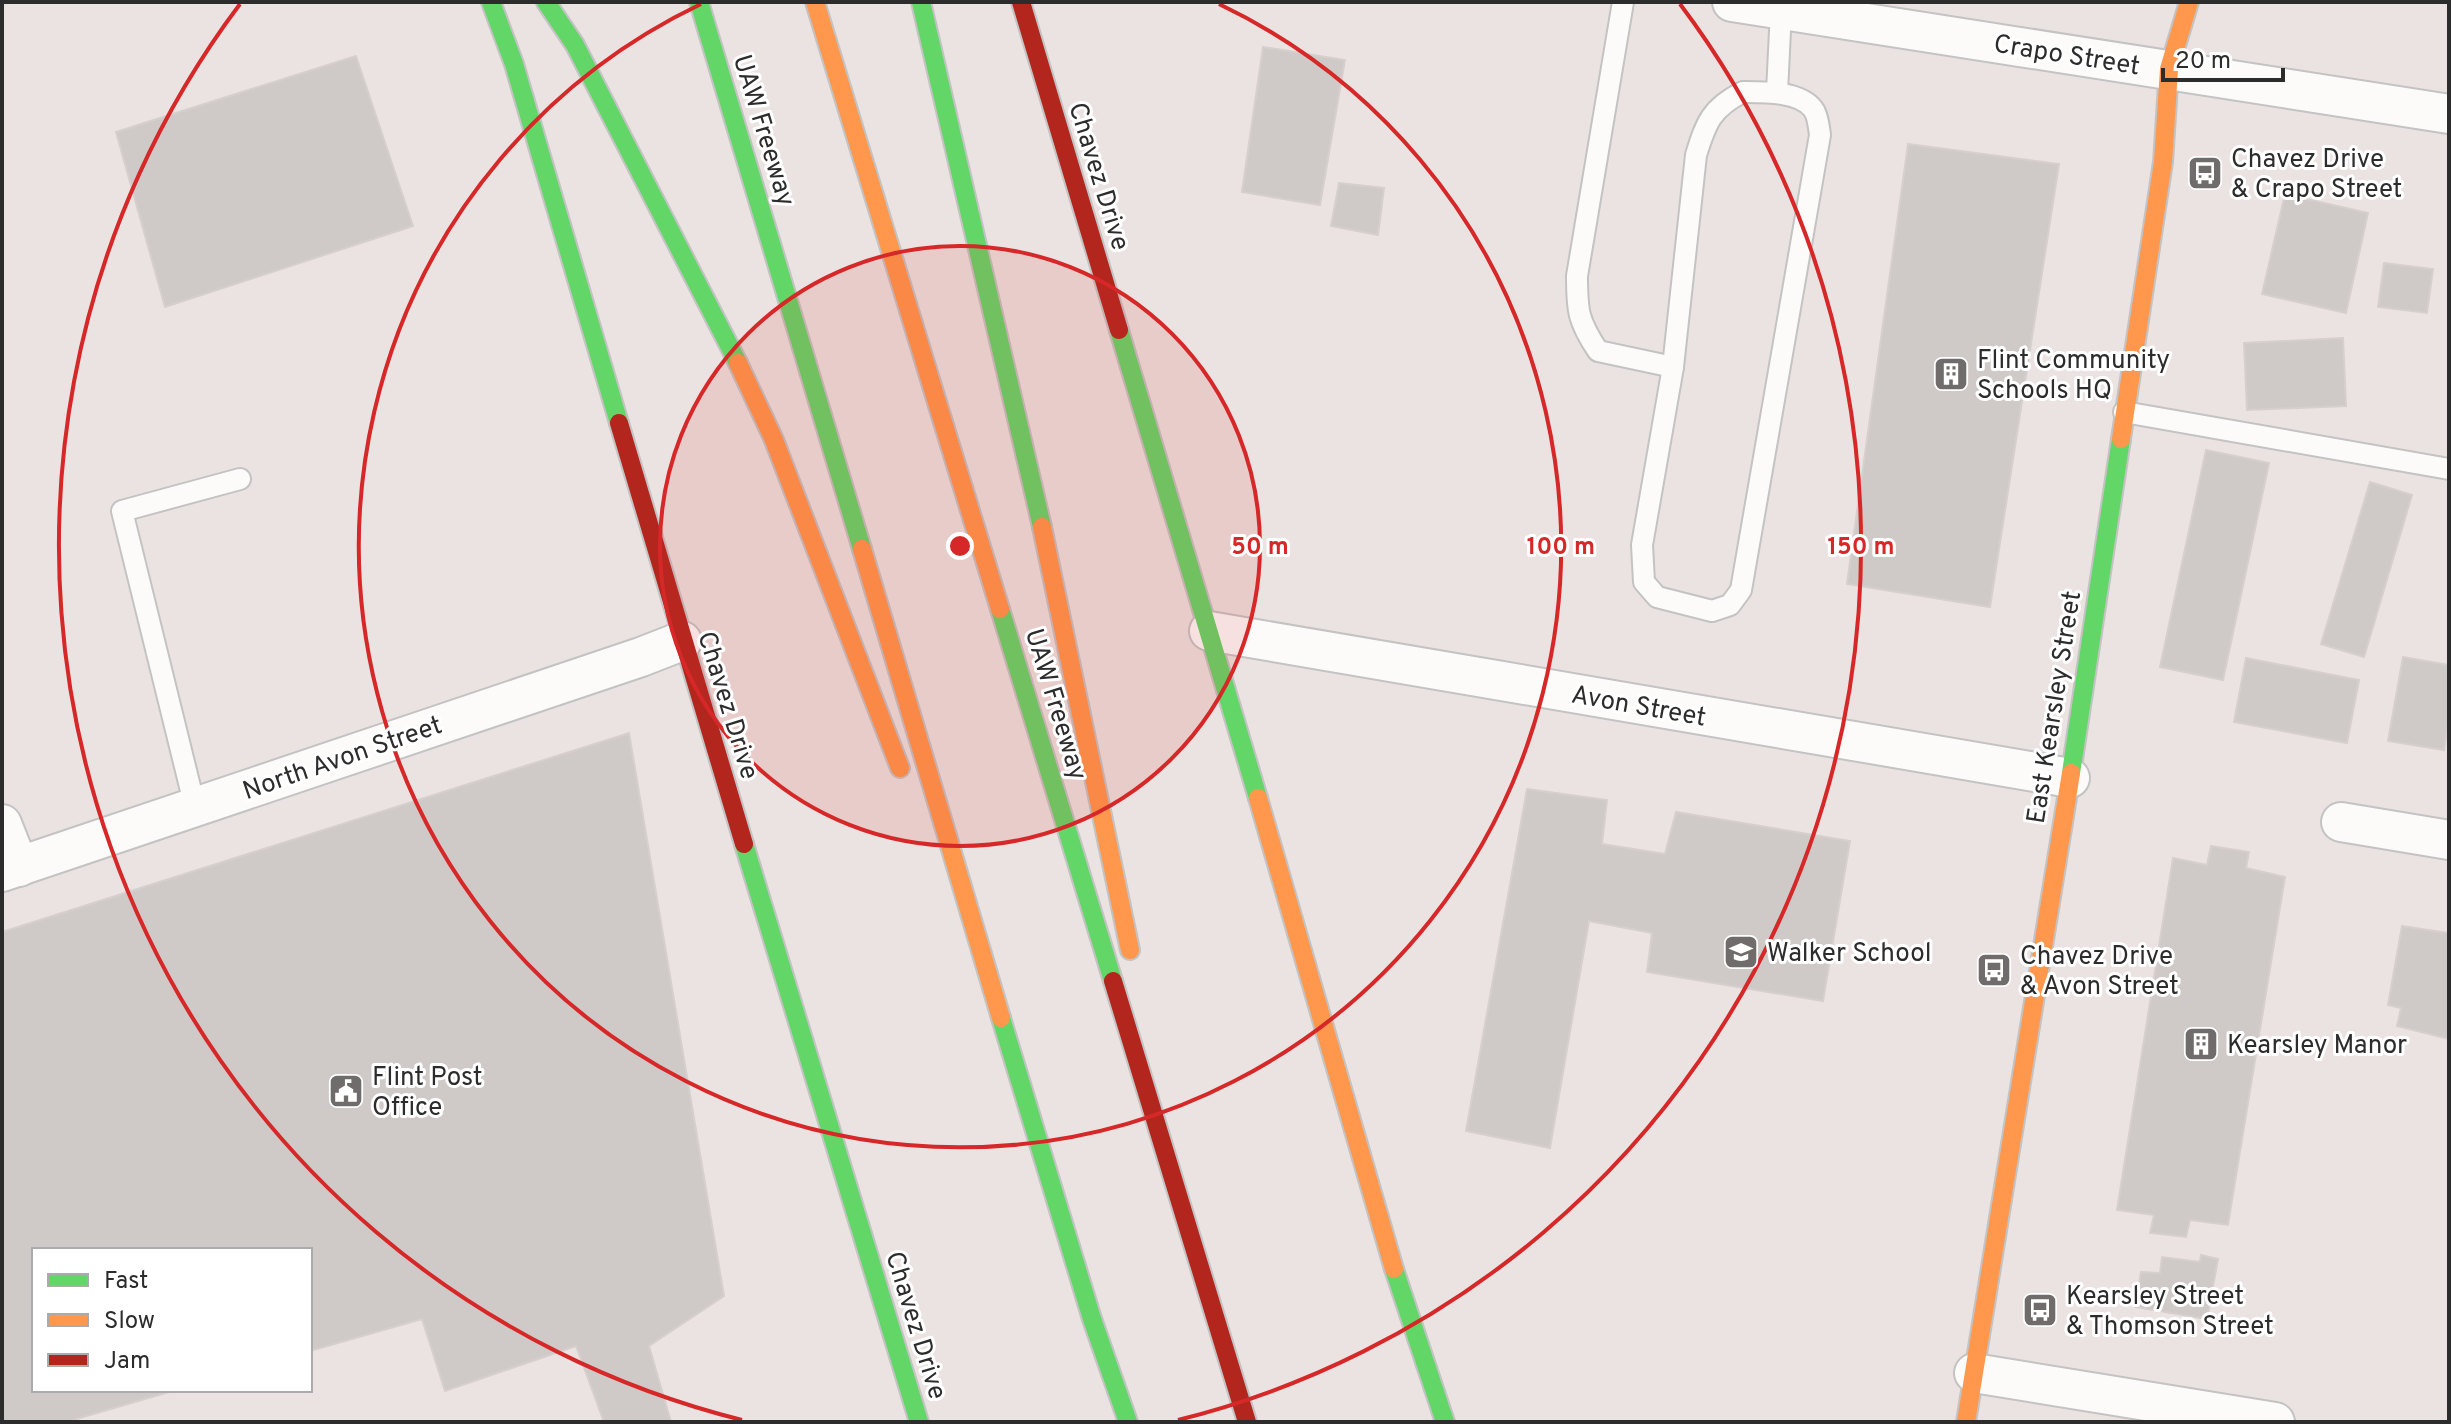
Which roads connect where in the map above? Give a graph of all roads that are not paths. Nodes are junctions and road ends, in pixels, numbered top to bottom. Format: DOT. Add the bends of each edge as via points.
graph roads {
  1 [pos="491,2"];
  2 [pos="546,2"];
  3 [pos="699,2"];
  4 [pos="815,2"];
  5 [pos="921,2"];
  6 [pos="1021,2"];
  7 [pos="1623,2"];
  8 [pos="1732,2"];
  9 [pos="2189,2"];
  10 [pos="1781,10"];
  11 [pos="2169,69"];
  12 [pos="1777,92"];
  13 [pos="2449,114"];
  14 [pos="1673,367"];
  15 [pos="2124,412"];
  16 [pos="2449,469"];
  17 [pos="240,479"];
  18 [pos="1209,631"];
  19 [pos="682,641"];
  20 [pos="2070,778"];
  21 [pos="910,792"];
  22 [pos="195,807"];
  23 [pos="2341,822"];
  24 [pos="2,824"];
  25 [pos="2449,840"];
  26 [pos="932,851"];
  27 [pos="10,869"];
  28 [pos="1135,971"];
  29 [pos="1147,1033"];
  30 [pos="1017,1071"];
  31 [pos="1185,1219"];
  32 [pos="1974,1373"];
  33 [pos="919,1422"];
  34 [pos="1128,1422"];
  35 [pos="1247,1422"];
  36 [pos="1445,1422"];
  37 [pos="1966,1422"];
  38 [pos="2275,1422"];
  1 -- 19 [label="main road, Chavez Drive" via="514,64"];
  2 -- 21 [label="main road" via="575,45 768,427"];
  3 -- 30 [label="main road, UAW Freeway"];
  4 -- 31 [label="main road, UAW Freeway"];
  5 -- 28 [label="main road" via="1052,568"];
  6 -- 18 [label="main road, Chavez Drive"];
  7 -- 14 [label="lane" via="1577,300 1582,326 1598,351"];
  8 -- 10 [label="street, Crapo Street"];
  9 -- 11 [label="main road, East Kearsley Street"];
  10 -- 11 [label="street, Crapo Street"];
  10 -- 12 [label="lane"];
  11 -- 13 [label="street, Crapo Street"];
  11 -- 15 [label="main road, East Kearsley Street" via="2163,162"];
  12 -- 14 [label="lane" via="1743,92 1726,100 1705,126 1696,155"];
  12 -- 14 [label="lane" via="1814,109 1820,135 1741,590 1730,605 1712,611 1657,597 1644,582 1642,545"];
  15 -- 16 [label="lane"];
  15 -- 20 [label="main road, East Kearsley Street"];
  17 -- 22 [label="lane" via="122,511"];
  18 -- 20 [label="street, Avon Street"];
  18 -- 36 [label="main road, Chavez Drive" via="1395,1273"];
  19 -- 22 [label="street, North Avon Street"];
  19 -- 33 [label="main road, Chavez Drive"];
  20 -- 32 [label="main road, East Kearsley Street"];
  22 -- 27 [label="street, North Avon Street"];
  23 -- 25 [label="street"];
  24 -- 27 [label="street"];
  26 -- 30 [label="main road"];
  29 -- 31 [label="main road"];
  30 -- 34 [label="main road, UAW Freeway"];
  31 -- 35 [label="main road, UAW Freeway"];
  32 -- 37 [label="main road, East Kearsley Street"];
  32 -- 38 [label="street"];
}
